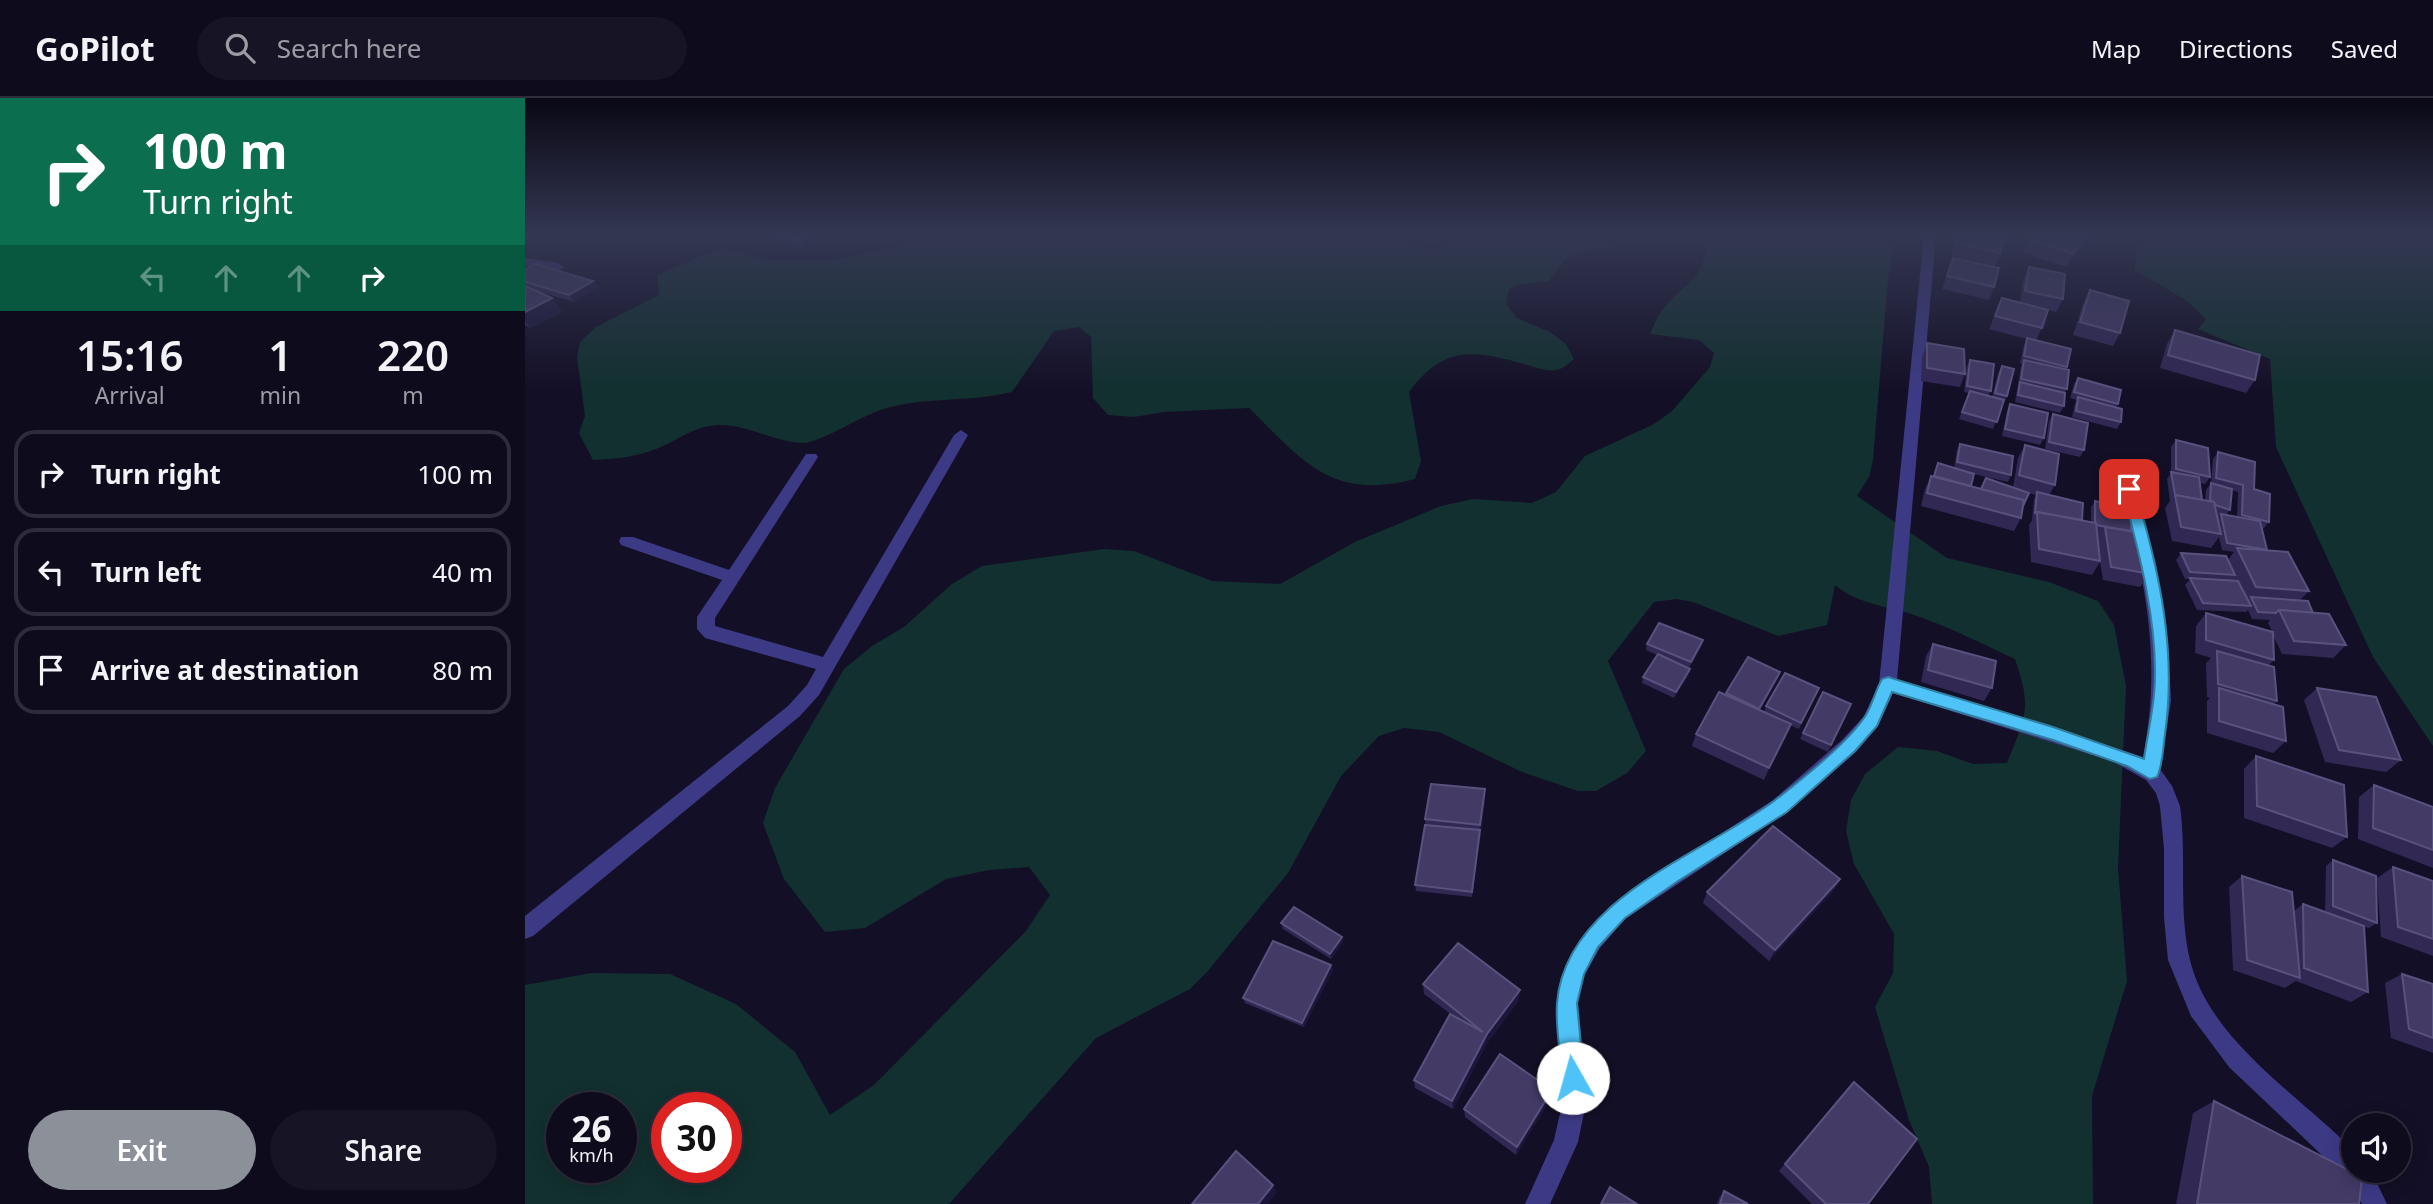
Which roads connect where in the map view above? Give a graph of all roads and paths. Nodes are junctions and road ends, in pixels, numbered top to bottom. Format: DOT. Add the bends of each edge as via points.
graph roads {
  1 [pos="1925,287"];
  2 [pos="961,435"];
  3 [pos="811,457"];
  4 [pos="2129,489"];
  5 [pos="627,541"];
  6 [pos="732,578"];
  7 [pos="828,665"];
  8 [pos="1888,684"];
  9 [pos="2150,772"];
  10 [pos="525,929"];
  11 [pos="2341,1157"];
  12 [pos="2364,1183"];
  13 [pos="1537,1204"];
  14 [pos="2375,1204"];
  1 -- 8 [label="street"];
  2 -- 7 [label="street"];
  3 -- 6 [label="street"];
  4 -- 9 [label="street" via="2159,631 2162,693"];
  5 -- 6 [label="street"];
  6 -- 7 [label="street" via="706,617 706,629"];
  7 -- 10 [label="street" via="794,711"];
  8 -- 9 [label="street" via="2064,737 2133,761"];
  8 -- 13 [label="street" via="1871,721 1790,798 1618,912 1591,941 1575,971 1567,1003 1572,1113 1566,1142"];
  9 -- 11 [label="street" via="2170,803 2177,946 2185,981 2210,1027"];
  12 -- 14 [label="street"];
}
